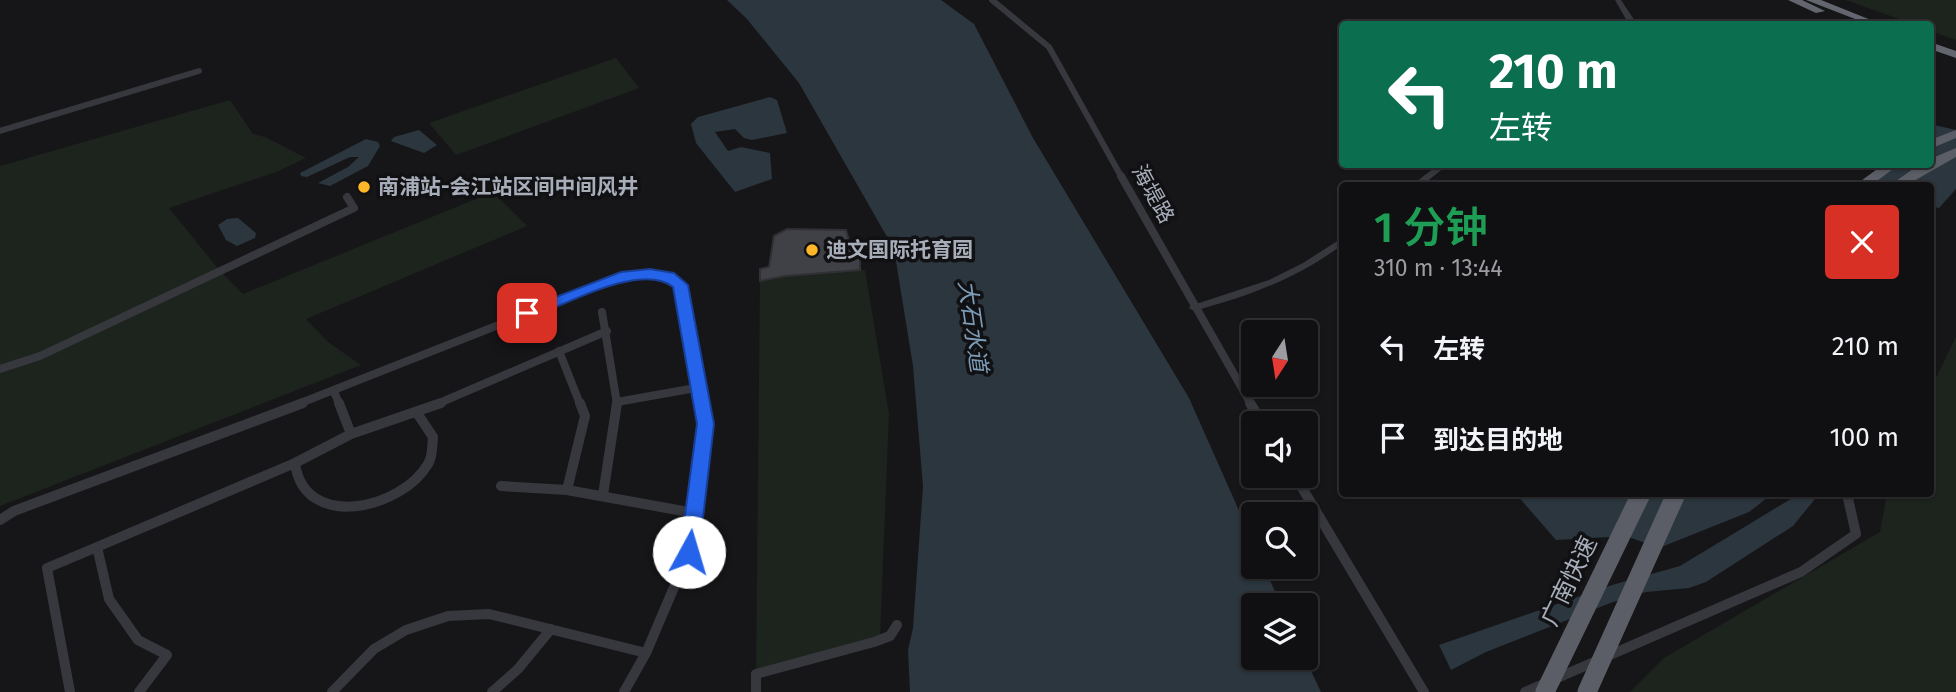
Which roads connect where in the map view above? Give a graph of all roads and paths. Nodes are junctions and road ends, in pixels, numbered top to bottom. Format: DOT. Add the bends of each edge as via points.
graph roads {
  1 [pos="992,0"];
  2 [pos="1618,0"];
  3 [pos="1793,0"];
  4 [pos="1811,0"];
  5 [pos="1631,21"];
  6 [pos="1847,21"];
  7 [pos="1868,21"];
  8 [pos="1934,47"];
  9 [pos="1934,55"];
  10 [pos="1956,55"];
  11 [pos="1956,63"];
  12 [pos="199,71"];
  13 [pos="0,131"];
  14 [pos="1956,134"];
  15 [pos="1934,143"];
  16 [pos="1956,152"];
  17 [pos="1934,162"];
  18 [pos="1440,168"];
  19 [pos="1888,168"];
  20 [pos="1924,168"];
  21 [pos="1421,182"];
  22 [pos="1866,182"];
  23 [pos="1901,182"];
  24 [pos="347,197"];
  25 [pos="1339,243"];
  26 [pos="1194,308"];
  27 [pos="603,312"];
  28 [pos="607,331"];
  29 [pos="559,351"];
  30 [pos="0,369"];
  31 [pos="701,387"];
  32 [pos="334,391"];
  33 [pos="617,402"];
  34 [pos="1255,411"];
  35 [pos="417,413"];
  36 [pos="351,434"];
  37 [pos="295,463"];
  38 [pos="501,486"];
  39 [pos="1301,488"];
  40 [pos="567,490"];
  41 [pos="603,495"];
  42 [pos="1640,497"];
  43 [pos="1675,497"];
  44 [pos="1848,497"];
  45 [pos="694,513"];
  46 [pos="0,520"];
  47 [pos="97,547"];
  48 [pos="897,625"];
  49 [pos="551,629"];
  50 [pos="646,653"];
  51 [pos="70,692"];
  52 [pos="139,692"];
  53 [pos="332,692"];
  54 [pos="492,692"];
  55 [pos="624,692"];
  56 [pos="755,692"];
  57 [pos="1424,692"];
  58 [pos="1525,692"];
  59 [pos="1545,692"];
  60 [pos="1587,692"];
  1 -- 26 [label="street, 海堤路" via="1049,47"];
  2 -- 5 [label="street"];
  3 -- 6 [label="highway"];
  4 -- 7 [label="highway"];
  8 -- 10 [label="highway"];
  9 -- 11 [label="highway"];
  12 -- 13 [label="street"];
  14 -- 15 [label="highway"];
  16 -- 17 [label="highway"];
  18 -- 21 [label="street"];
  19 -- 22 [label="highway"];
  20 -- 23 [label="highway"];
  24 -- 30 [label="street" via="355,208 40,356"];
  25 -- 26 [label="street" via="1309,266 1263,288"];
  26 -- 34 [label="street, 海堤路"];
  27 -- 28 [label="street"];
  28 -- 29 [label="street"];
  28 -- 33 [label="street"];
  29 -- 35 [label="street"];
  29 -- 40 [label="street" via="585,416"];
  31 -- 32 [label="street" via="680,285 669,276 650,274 626,275"];
  31 -- 33 [label="street"];
  31 -- 45 [label="street" via="705,424"];
  32 -- 36 [label="street"];
  32 -- 46 [label="street" via="13,511"];
  33 -- 41 [label="street"];
  35 -- 36 [label="street"];
  35 -- 37 [label="street" via="433,437 429,463 402,489 376,502 343,508 318,502 300,486"];
  36 -- 37 [label="street"];
  37 -- 47 [label="street"];
  38 -- 40 [label="street"];
  39 -- 57 [label="street"];
  40 -- 41 [label="street"];
  41 -- 45 [label="street"];
  42 -- 59 [label="highway, 广南快速, bridge"];
  43 -- 60 [label="highway, bridge"];
  44 -- 58 [label="street" via="1856,534 1801,572"];
  45 -- 50 [label="street" via="689,552"];
  47 -- 51 [label="street" via="47,568"];
  47 -- 52 [label="street" via="109,599 138,640 167,655"];
  48 -- 56 [label="street" via="890,636 874,642 756,674"];
  49 -- 50 [label="street"];
  49 -- 53 [label="street" via="489,614 448,616 406,630 374,649"];
  49 -- 54 [label="street"];
  50 -- 55 [label="street"];
}
